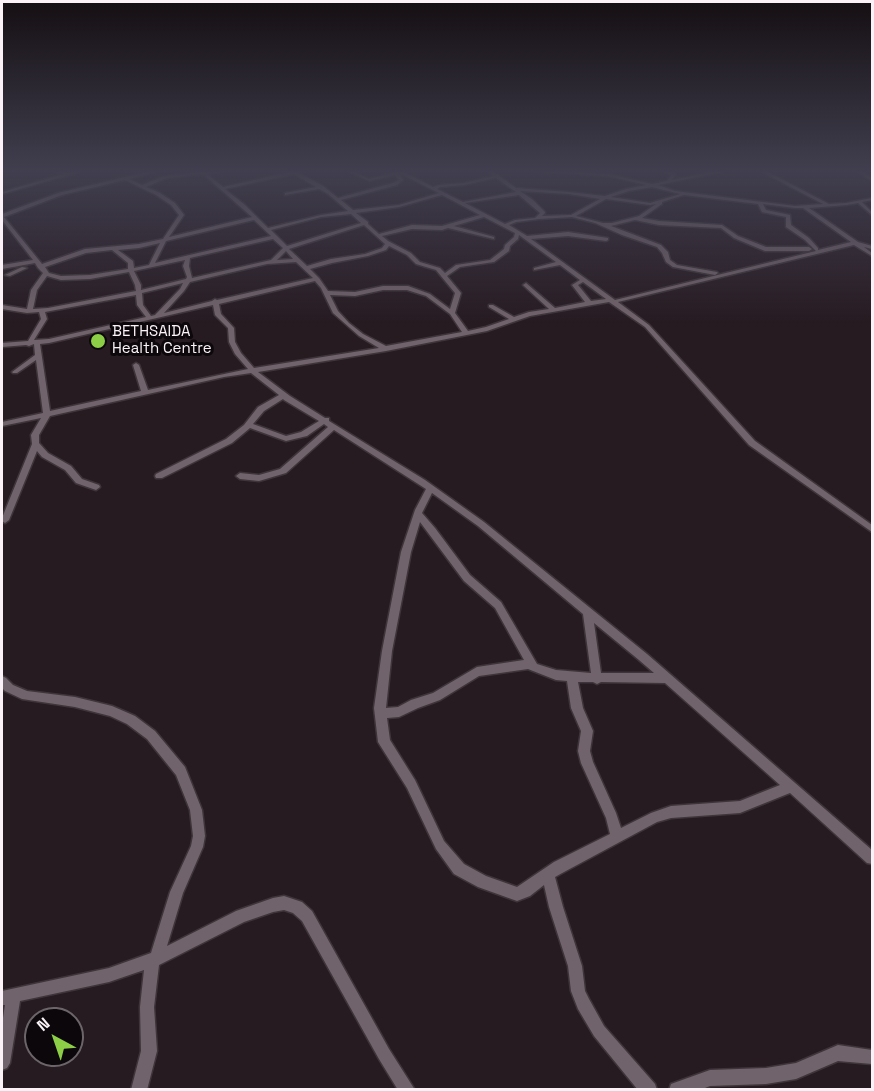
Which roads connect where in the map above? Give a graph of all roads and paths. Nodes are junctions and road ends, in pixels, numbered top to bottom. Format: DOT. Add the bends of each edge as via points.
graph roads {
  1 [pos="5,221"];
  2 [pos="179,221"];
  3 [pos="242,221"];
  4 [pos="258,221"];
  5 [pos="302,221"];
  6 [pos="363,221"];
  7 [pos="464,221"];
  8 [pos="497,221"];
  9 [pos="516,221"];
  10 [pos="591,221"];
  11 [pos="628,221"];
  12 [pos="648,221"];
  13 [pos="788,221"];
  14 [pos="826,221"];
  15 [pos="366,224"];
  16 [pos="506,225"];
  17 [pos="607,225"];
  18 [pos="447,226"];
  19 [pos="567,227"];
  20 [pos="266,230"];
  21 [pos="518,232"];
  22 [pos="568,234"];
  23 [pos="380,235"];
  24 [pos="275,237"];
  25 [pos="166,238"];
  26 [pos="492,238"];
  27 [pos="525,238"];
  28 [pos="606,239"];
  29 [pos="388,243"];
  30 [pos="854,243"];
  31 [pos="873,247"];
  32 [pos="286,248"];
  33 [pos="816,249"];
  34 [pos="829,249"];
  35 [pos="114,250"];
  36 [pos="27,254"];
  37 [pos="873,255"];
  38 [pos="188,257"];
  39 [pos="274,260"];
  40 [pos="298,260"];
  41 [pos="561,263"];
  42 [pos="19,264"];
  43 [pos="38,264"];
  44 [pos="2,266"];
  45 [pos="150,266"];
  46 [pos="306,268"];
  47 [pos="536,268"];
  48 [pos="131,270"];
  49 [pos="46,273"];
  50 [pos="720,274"];
  51 [pos="8,275"];
  52 [pos="444,276"];
  53 [pos="188,279"];
  54 [pos="316,279"];
  55 [pos="583,280"];
  56 [pos="526,285"];
  57 [pos="138,293"];
  58 [pos="326,293"];
  59 [pos="611,301"];
  60 [pos="215,302"];
  61 [pos="589,303"];
  62 [pos="491,306"];
  63 [pos="2,307"];
  64 [pos="553,309"];
  65 [pos="13,310"];
  66 [pos="30,311"];
  67 [pos="42,311"];
  68 [pos="452,313"];
  69 [pos="3,315"];
  70 [pos="158,315"];
  71 [pos="149,317"];
  72 [pos="513,319"];
  73 [pos="466,333"];
  74 [pos="33,343"];
  75 [pos="2,345"];
  76 [pos="386,349"];
  77 [pos="38,356"];
  78 [pos="136,365"];
  79 [pos="253,371"];
  80 [pos="15,372"];
  81 [pos="145,392"];
  82 [pos="283,396"];
  83 [pos="47,414"];
  84 [pos="2,424"];
  85 [pos="329,424"];
  86 [pos="248,425"];
  87 [pos="36,444"];
  88 [pos="159,476"];
  89 [pos="240,476"];
  90 [pos="96,487"];
  91 [pos="430,488"];
  92 [pos="418,514"];
  93 [pos="5,520"];
  94 [pos="873,529"];
  95 [pos="588,612"];
  96 [pos="530,664"];
  97 [pos="572,677"];
  98 [pos="666,678"];
  99 [pos="597,679"];
  100 [pos="2,681"];
  101 [pos="380,714"];
  102 [pos="791,787"];
  103 [pos="617,837"];
  104 [pos="873,858"];
  105 [pos="548,874"];
  106 [pos="154,959"];
  107 [pos="8,997"];
  108 [pos="873,1057"];
  109 [pos="2,1063"];
  110 [pos="139,1089"];
  111 [pos="407,1089"];
  112 [pos="649,1089"];
  113 [pos="677,1089"];
  1 -- 36 [label="street"];
  2 -- 25 [label="street"];
  3 -- 25 [label="street"];
  4 -- 20 [label="street"];
  5 -- 20 [label="street"];
  6 -- 15 [label="street"];
  7 -- 18 [label="street"];
  8 -- 16 [label="street"];
  9 -- 16 [label="street"];
  10 -- 17 [label="street"];
  11 -- 17 [label="street"];
  12 -- 33 [label="street" via="722,227 765,249"];
  13 -- 33 [label="street" via="789,226"];
  14 -- 30 [label="street"];
  15 -- 23 [label="street"];
  15 -- 32 [label="street"];
  16 -- 21 [label="street"];
  17 -- 50 [label="street" via="659,246 675,266"];
  18 -- 23 [label="street" via="412,227"];
  18 -- 26 [label="street"];
  19 -- 22 [label="street"];
  20 -- 24 [label="street"];
  21 -- 27 [label="street"];
  21 -- 52 [label="street" via="507,250 492,261 458,266"];
  22 -- 27 [label="street"];
  22 -- 28 [label="street"];
  23 -- 29 [label="street"];
  24 -- 32 [label="street"];
  24 -- 38 [label="street"];
  25 -- 35 [label="street"];
  25 -- 45 [label="street"];
  27 -- 41 [label="street"];
  29 -- 46 [label="street" via="384,249 369,254"];
  29 -- 52 [label="street"];
  30 -- 31 [label="street"];
  30 -- 34 [label="street"];
  30 -- 37 [label="street"];
  32 -- 39 [label="street"];
  32 -- 40 [label="street"];
  33 -- 34 [label="street"];
  34 -- 50 [label="street"];
  35 -- 43 [label="street" via="86,251"];
  35 -- 48 [label="street" via="132,262"];
  36 -- 42 [label="street"];
  36 -- 43 [label="street"];
  36 -- 44 [label="street"];
  38 -- 45 [label="street"];
  38 -- 53 [label="street"];
  39 -- 40 [label="street"];
  39 -- 53 [label="street"];
  40 -- 46 [label="street"];
  41 -- 47 [label="street"];
  41 -- 55 [label="street"];
  42 -- 43 [label="street"];
  42 -- 44 [label="street"];
  43 -- 49 [label="street"];
  43 -- 51 [label="street"];
  45 -- 48 [label="street"];
  46 -- 54 [label="street"];
  48 -- 49 [label="street" via="67,278"];
  48 -- 57 [label="street"];
  49 -- 66 [label="street" via="34,290"];
  50 -- 59 [label="street"];
  52 -- 68 [label="street" via="458,293"];
  53 -- 57 [label="street"];
  53 -- 70 [label="street"];
  54 -- 58 [label="street"];
  54 -- 60 [label="street"];
  55 -- 59 [label="street"];
  55 -- 61 [label="street" via="575,285"];
  56 -- 64 [label="street"];
  57 -- 67 [label="street"];
  57 -- 71 [label="street" via="140,305"];
  58 -- 68 [label="street" via="411,288"];
  58 -- 76 [label="street" via="335,312 352,329"];
  59 -- 61 [label="street"];
  59 -- 94 [label="street" via="646,326 752,443"];
  60 -- 70 [label="street"];
  60 -- 79 [label="street" via="218,315 231,328 238,354"];
  61 -- 64 [label="street"];
  62 -- 72 [label="street"];
  63 -- 65 [label="street"];
  64 -- 72 [label="street"];
  65 -- 66 [label="street"];
  65 -- 69 [label="street"];
  66 -- 67 [label="street"];
  67 -- 74 [label="street" via="44,320"];
  68 -- 73 [label="street"];
  70 -- 71 [label="street"];
  71 -- 74 [label="street"];
  72 -- 73 [label="street"];
  73 -- 76 [label="street"];
  74 -- 75 [label="street"];
  74 -- 77 [label="street"];
  76 -- 79 [label="street"];
  77 -- 80 [label="street"];
  77 -- 83 [label="street"];
  78 -- 81 [label="street"];
  79 -- 81 [label="street"];
  79 -- 82 [label="street"];
  81 -- 83 [label="street"];
  82 -- 85 [label="street"];
  82 -- 86 [label="street" via="261,409"];
  83 -- 84 [label="street"];
  83 -- 87 [label="street" via="35,435"];
  85 -- 86 [label="street" via="286,439"];
  85 -- 89 [label="street" via="283,471 259,478"];
  85 -- 91 [label="street"];
  86 -- 88 [label="street" via="229,441"];
  87 -- 90 [label="street" via="79,481"];
  87 -- 93 [label="street"];
  91 -- 92 [label="street"];
  91 -- 95 [label="street"];
  92 -- 96 [label="street" via="467,578 498,605"];
  92 -- 101 [label="street" via="406,552 387,651"];
  95 -- 98 [label="street"];
  95 -- 99 [label="street"];
  96 -- 97 [label="street"];
  96 -- 101 [label="street" via="477,672 436,697 399,712"];
  97 -- 99 [label="street"];
  97 -- 103 [label="street" via="577,708 587,731 587,763"];
  98 -- 99 [label="street"];
  98 -- 102 [label="street"];
  100 -- 106 [label="street" via="26,696 75,702 131,720 151,735 181,771 196,810 199,836"];
  101 -- 105 [label="street" via="384,742 411,784 440,845 459,869 511,894 525,891"];
  102 -- 103 [label="street" via="740,807 671,812"];
  102 -- 104 [label="street"];
  103 -- 105 [label="street"];
  105 -- 112 [label="street" via="583,1004 599,1031"];
  106 -- 107 [label="street" via="109,975"];
  106 -- 110 [label="street" via="147,1007 148,1051"];
  106 -- 111 [label="street" via="273,905 297,907 307,916"];
  107 -- 109 [label="street"];
  108 -- 113 [label="street" via="838,1053 796,1071 710,1078"];
}
